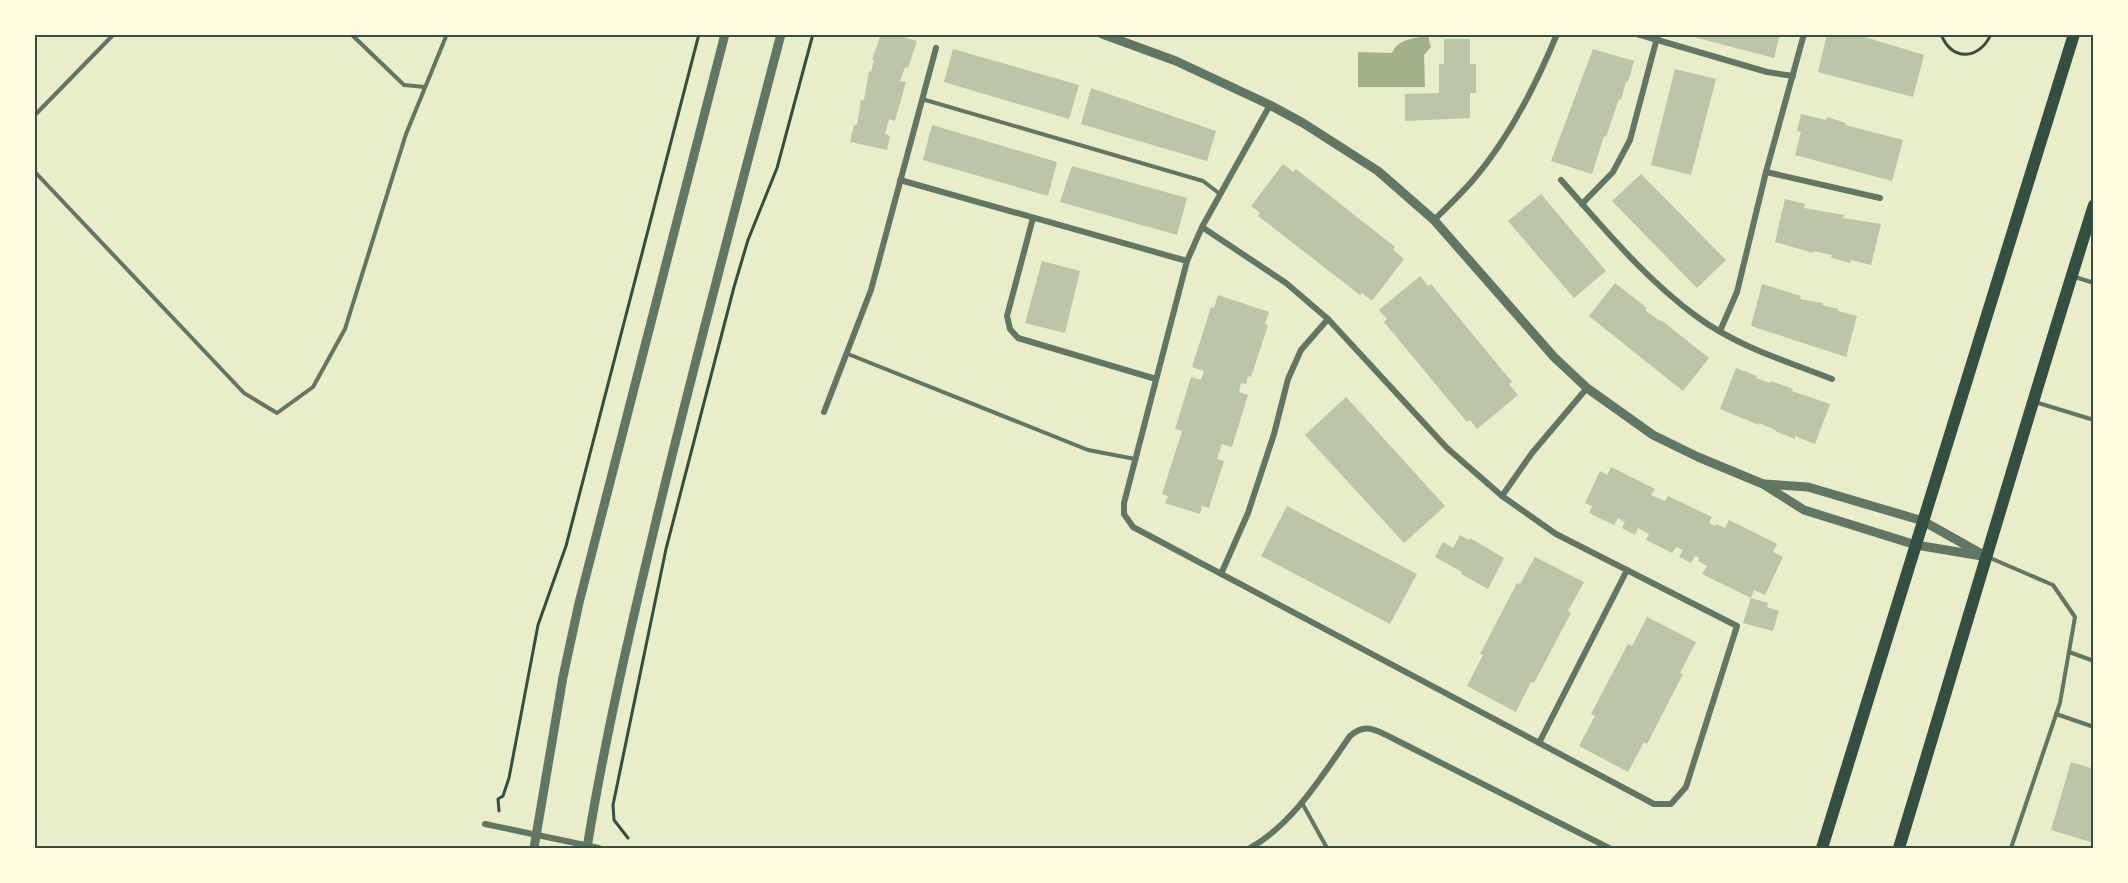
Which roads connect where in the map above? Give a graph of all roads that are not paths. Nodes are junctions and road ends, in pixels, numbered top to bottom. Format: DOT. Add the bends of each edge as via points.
graph roads {
  1 [pos="114,34"];
  2 [pos="351,34"];
  3 [pos="447,34"];
  4 [pos="726,34"];
  5 [pos="781,34"];
  6 [pos="1102,34"];
  7 [pos="1557,34"];
  8 [pos="1637,34"];
  9 [pos="1804,34"];
  10 [pos="2074,34"];
  11 [pos="1657,37"];
  12 [pos="936,48"];
  13 [pos="1793,76"];
  14 [pos="425,87"];
  15 [pos="921,99"];
  16 [pos="1270,105"];
  17 [pos="34,116"];
  18 [pos="34,171"];
  19 [pos="1766,172"];
  20 [pos="900,180"];
  21 [pos="1561,180"];
  22 [pos="1220,194"];
  23 [pos="1880,198"];
  24 [pos="1582,204"];
  25 [pos="2094,205"];
  26 [pos="1033,218"];
  27 [pos="1434,220"];
  28 [pos="2090,225"];
  29 [pos="1202,226"];
  30 [pos="1186,261"];
  31 [pos="2071,276"];
  32 [pos="2094,283"];
  33 [pos="1328,319"];
  34 [pos="1720,331"];
  35 [pos="848,354"];
  36 [pos="1832,379"];
  37 [pos="1156,380"];
  38 [pos="1587,388"];
  39 [pos="2032,401"];
  40 [pos="824,412"];
  41 [pos="2094,420"];
  42 [pos="1135,459"];
  43 [pos="1762,484"];
  44 [pos="1502,496"];
  45 [pos="1923,521"];
  46 [pos="1916,545"];
  47 [pos="1988,557"];
  48 [pos="1627,570"];
  49 [pos="1221,574"];
  50 [pos="2069,652"];
  51 [pos="2094,661"];
  52 [pos="2056,714"];
  53 [pos="2094,727"];
  54 [pos="1539,743"];
  55 [pos="1302,802"];
  56 [pos="485,824"];
  57 [pos="536,835"];
  58 [pos="587,847"];
  59 [pos="534,849"];
  60 [pos="599,849"];
  61 [pos="1250,849"];
  62 [pos="1327,849"];
  63 [pos="1609,849"];
  64 [pos="1822,849"];
  65 [pos="1899,849"];
  66 [pos="2012,849"];
  1 -- 17 [label="lane"];
  2 -- 14 [label="lane" via="404,85"];
  3 -- 14 [label="lane"];
  4 -- 57 [label="street" via="579,603"];
  5 -- 58 [label="street" via="636,604"];
  6 -- 16 [label="street" via="1176,61"];
  7 -- 27 [label="street" via="1537,82 1507,134 1474,179"];
  8 -- 11 [label="street"];
  9 -- 13 [label="street"];
  10 -- 45 [label="highway"];
  11 -- 13 [label="street" via="1767,72"];
  11 -- 24 [label="street" via="1630,140 1613,172"];
  12 -- 15 [label="street"];
  13 -- 19 [label="street"];
  14 -- 18 [label="lane" via="406,134 345,329 313,387 277,412 244,393"];
  15 -- 20 [label="street"];
  15 -- 22 [label="lane" via="1203,181"];
  16 -- 22 [label="street"];
  16 -- 27 [label="street" via="1378,171"];
  19 -- 23 [label="street"];
  19 -- 34 [label="street" via="1737,292"];
  20 -- 26 [label="street"];
  20 -- 35 [label="street" via="871,290"];
  21 -- 24 [label="street"];
  22 -- 29 [label="street"];
  24 -- 34 [label="street" via="1652,279 1696,317"];
  25 -- 28 [label="highway"];
  26 -- 30 [label="street"];
  26 -- 37 [label="street" via="1007,316 1010,329 1018,338"];
  27 -- 38 [label="street" via="1554,357"];
  28 -- 31 [label="highway"];
  29 -- 30 [label="street"];
  29 -- 33 [label="street" via="1286,283"];
  30 -- 37 [label="street"];
  31 -- 32 [label="lane"];
  31 -- 39 [label="highway"];
  33 -- 44 [label="street" via="1447,448"];
  33 -- 49 [label="street" via="1300,350 1248,513"];
  34 -- 36 [label="street"];
  35 -- 40 [label="street"];
  35 -- 42 [label="lane" via="1088,450"];
  37 -- 42 [label="street"];
  38 -- 43 [label="street" via="1653,435"];
  38 -- 44 [label="street" via="1532,453"];
  39 -- 41 [label="lane"];
  39 -- 47 [label="highway"];
  42 -- 49 [label="street" via="1124,502 1124,514 1133,527"];
  43 -- 45 [label="street" via="1808,487"];
  43 -- 46 [label="street" via="1804,510"];
  44 -- 48 [label="street" via="1556,534"];
  45 -- 46 [label="highway"];
  45 -- 47 [label="street"];
  46 -- 47 [label="street"];
  46 -- 64 [label="highway"];
  47 -- 50 [label="lane" via="2053,585 2075,617"];
  47 -- 65 [label="highway"];
  48 -- 54 [label="street"];
  48 -- 54 [label="street" via="1737,626 1686,787 1671,804 1654,804"];
  49 -- 54 [label="street"];
  50 -- 51 [label="lane"];
  50 -- 52 [label="lane"];
  52 -- 53 [label="lane"];
  52 -- 66 [label="lane"];
  55 -- 61 [label="street"];
  55 -- 62 [label="lane"];
  55 -- 63 [label="street" via="1350,736 1357,730 1372,729"];
  56 -- 57 [label="street"];
  57 -- 58 [label="street"];
  57 -- 59 [label="street"];
  58 -- 60 [label="street"];
}
